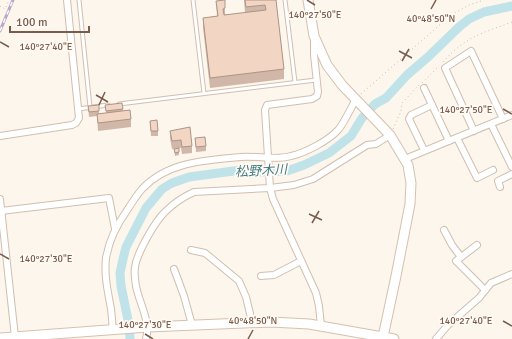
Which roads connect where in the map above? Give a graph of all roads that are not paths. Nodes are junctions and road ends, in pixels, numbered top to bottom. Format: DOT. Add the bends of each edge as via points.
graph roads {
  1 [pos="67,0"];
  2 [pos="79,0"];
  3 [pos="193,0"];
  4 [pos="285,0"];
  5 [pos="308,0"];
  6 [pos="314,36"];
  7 [pos="316,80"];
  8 [pos="295,82"];
  9 [pos="424,88"];
  10 [pos="204,94"];
  11 [pos="357,100"];
  12 [pos="432,105"];
  13 [pos="90,107"];
  14 [pos="78,109"];
  15 [pos="512,116"];
  16 [pos="503,119"];
  17 [pos="491,124"];
  18 [pos="474,131"];
  19 [pos="388,134"];
  20 [pos="0,136"];
  21 [pos="457,138"];
  22 [pos="450,141"];
  23 [pos="424,150"];
  24 [pos="268,157"];
  25 [pos="405,159"];
  26 [pos="512,168"];
  27 [pos="493,170"];
  28 [pos="512,174"];
  29 [pos="500,187"];
  30 [pos="270,188"];
  31 [pos="0,199"];
  32 [pos="1,211"];
  33 [pos="115,229"];
  34 [pos="444,230"];
  35 [pos="477,245"];
  36 [pos="191,250"];
  37 [pos="461,257"];
  38 [pos="301,261"];
  39 [pos="174,269"];
  40 [pos="512,274"];
  41 [pos="262,276"];
  42 [pos="485,290"];
  43 [pos="252,322"];
  44 [pos="192,326"];
  45 [pos="321,326"];
  46 [pos="147,328"];
  47 [pos="114,330"];
  48 [pos="15,337"];
  49 [pos="383,337"];
  50 [pos="0,338"];
  51 [pos="146,339"];
  52 [pos="394,339"];
  53 [pos="436,339"];
  1 -- 14 [label="street"];
  2 -- 13 [label="lane"];
  3 -- 10 [label="lane"];
  4 -- 8 [label="lane"];
  5 -- 6 [label="street"];
  6 -- 7 [label="street"];
  6 -- 11 [label="street" via="326,65"];
  7 -- 8 [label="lane"];
  7 -- 24 [label="street" via="318,92 312,99 267,105 265,110"];
  8 -- 10 [label="lane"];
  9 -- 12 [label="street"];
  10 -- 13 [label="lane"];
  11 -- 19 [label="street"];
  11 -- 24 [label="street" via="339,130 321,142 290,157"];
  12 -- 22 [label="street"];
  12 -- 23 [label="street" via="411,115 409,119"];
  13 -- 14 [label="lane"];
  14 -- 20 [label="street" via="79,118 72,125"];
  15 -- 16 [label="street"];
  16 -- 17 [label="street"];
  16 -- 18 [label="street" via="471,51 445,68"];
  17 -- 18 [label="street"];
  17 -- 26 [label="street"];
  18 -- 21 [label="street"];
  19 -- 25 [label="street"];
  19 -- 30 [label="street" via="376,144 367,145 313,179"];
  21 -- 22 [label="street"];
  21 -- 27 [label="street" via="477,178"];
  22 -- 23 [label="street"];
  23 -- 25 [label="street"];
  24 -- 30 [label="street"];
  24 -- 33 [label="street" via="241,156 185,164 171,169 141,190"];
  25 -- 49 [label="street" via="412,183 410,204"];
  28 -- 29 [label="street" via="498,181"];
  30 -- 38 [label="street"];
  30 -- 46 [label="street" via="194,192 164,212 138,256 135,268 136,285"];
  31 -- 32 [label="street"];
  32 -- 33 [label="street" via="109,198"];
  32 -- 48 [label="street"];
  33 -- 47 [label="street" via="108,246 106,270"];
  34 -- 37 [label="street"];
  35 -- 37 [label="street"];
  36 -- 43 [label="street" via="205,253 238,281 246,297"];
  37 -- 42 [label="street" via="456,261"];
  38 -- 41 [label="street" via="274,275"];
  38 -- 45 [label="street" via="320,306"];
  39 -- 44 [label="street"];
  40 -- 42 [label="street" via="492,283"];
  42 -- 53 [label="street"];
  43 -- 44 [label="street"];
  43 -- 45 [label="street"];
  44 -- 46 [label="street"];
  45 -- 49 [label="street"];
  46 -- 47 [label="street"];
  46 -- 51 [label="street"];
  47 -- 48 [label="street"];
  48 -- 50 [label="street"];
  49 -- 52 [label="street"];
}
